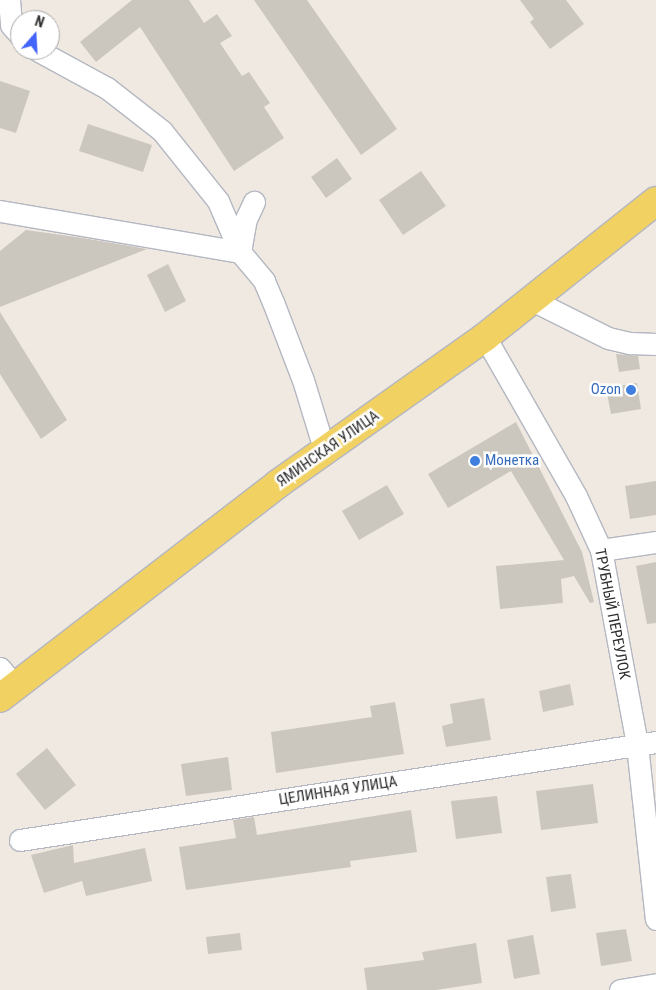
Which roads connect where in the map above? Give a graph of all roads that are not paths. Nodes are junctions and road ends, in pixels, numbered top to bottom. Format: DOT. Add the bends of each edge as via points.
graph roads {
  1 [pos="9,0"];
  2 [pos="10,12"];
  3 [pos="55,60"];
  4 [pos="656,201"];
  5 [pos="254,202"];
  6 [pos="0,211"];
  7 [pos="240,252"];
  8 [pos="530,299"];
  9 [pos="485,336"];
  10 [pos="656,344"];
  11 [pos="325,452"];
  12 [pos="656,542"];
  13 [pos="601,550"];
  14 [pos="5,685"];
  15 [pos="646,744"];
  16 [pos="20,840"];
  17 [pos="656,919"];
  18 [pos="656,984"];
  19 [pos="620,990"];
  1 -- 2 [label="street"];
  3 -- 7 [label="street" via="107,88 162,131 218,201"];
  4 -- 8 [label="main road, ЯМИНСКАЯ УЛИЦА"];
  5 -- 7 [label="street" via="244,225"];
  6 -- 7 [label="street"];
  7 -- 11 [label="street" via="264,281 274,302"];
  8 -- 9 [label="main road, ЯМИНСКАЯ УЛИЦА"];
  8 -- 10 [label="street" via="608,338"];
  9 -- 11 [label="main road, ЯМИНСКАЯ УЛИЦА"];
  9 -- 13 [label="street, ТРУБНЫЙ ПЕРЕУЛОК" via="576,496"];
  11 -- 14 [label="main road, ЯМИНСКАЯ УЛИЦА"];
  12 -- 13 [label="street"];
  13 -- 15 [label="street, ТРУБНЫЙ ПЕРЕУЛОК"];
  15 -- 16 [label="street, ЦЕЛИННАЯ УЛИЦА"];
  15 -- 17 [label="street, ТРУБНЫЙ ПЕРЕУЛОК"];
  18 -- 19 [label="street"];
}
